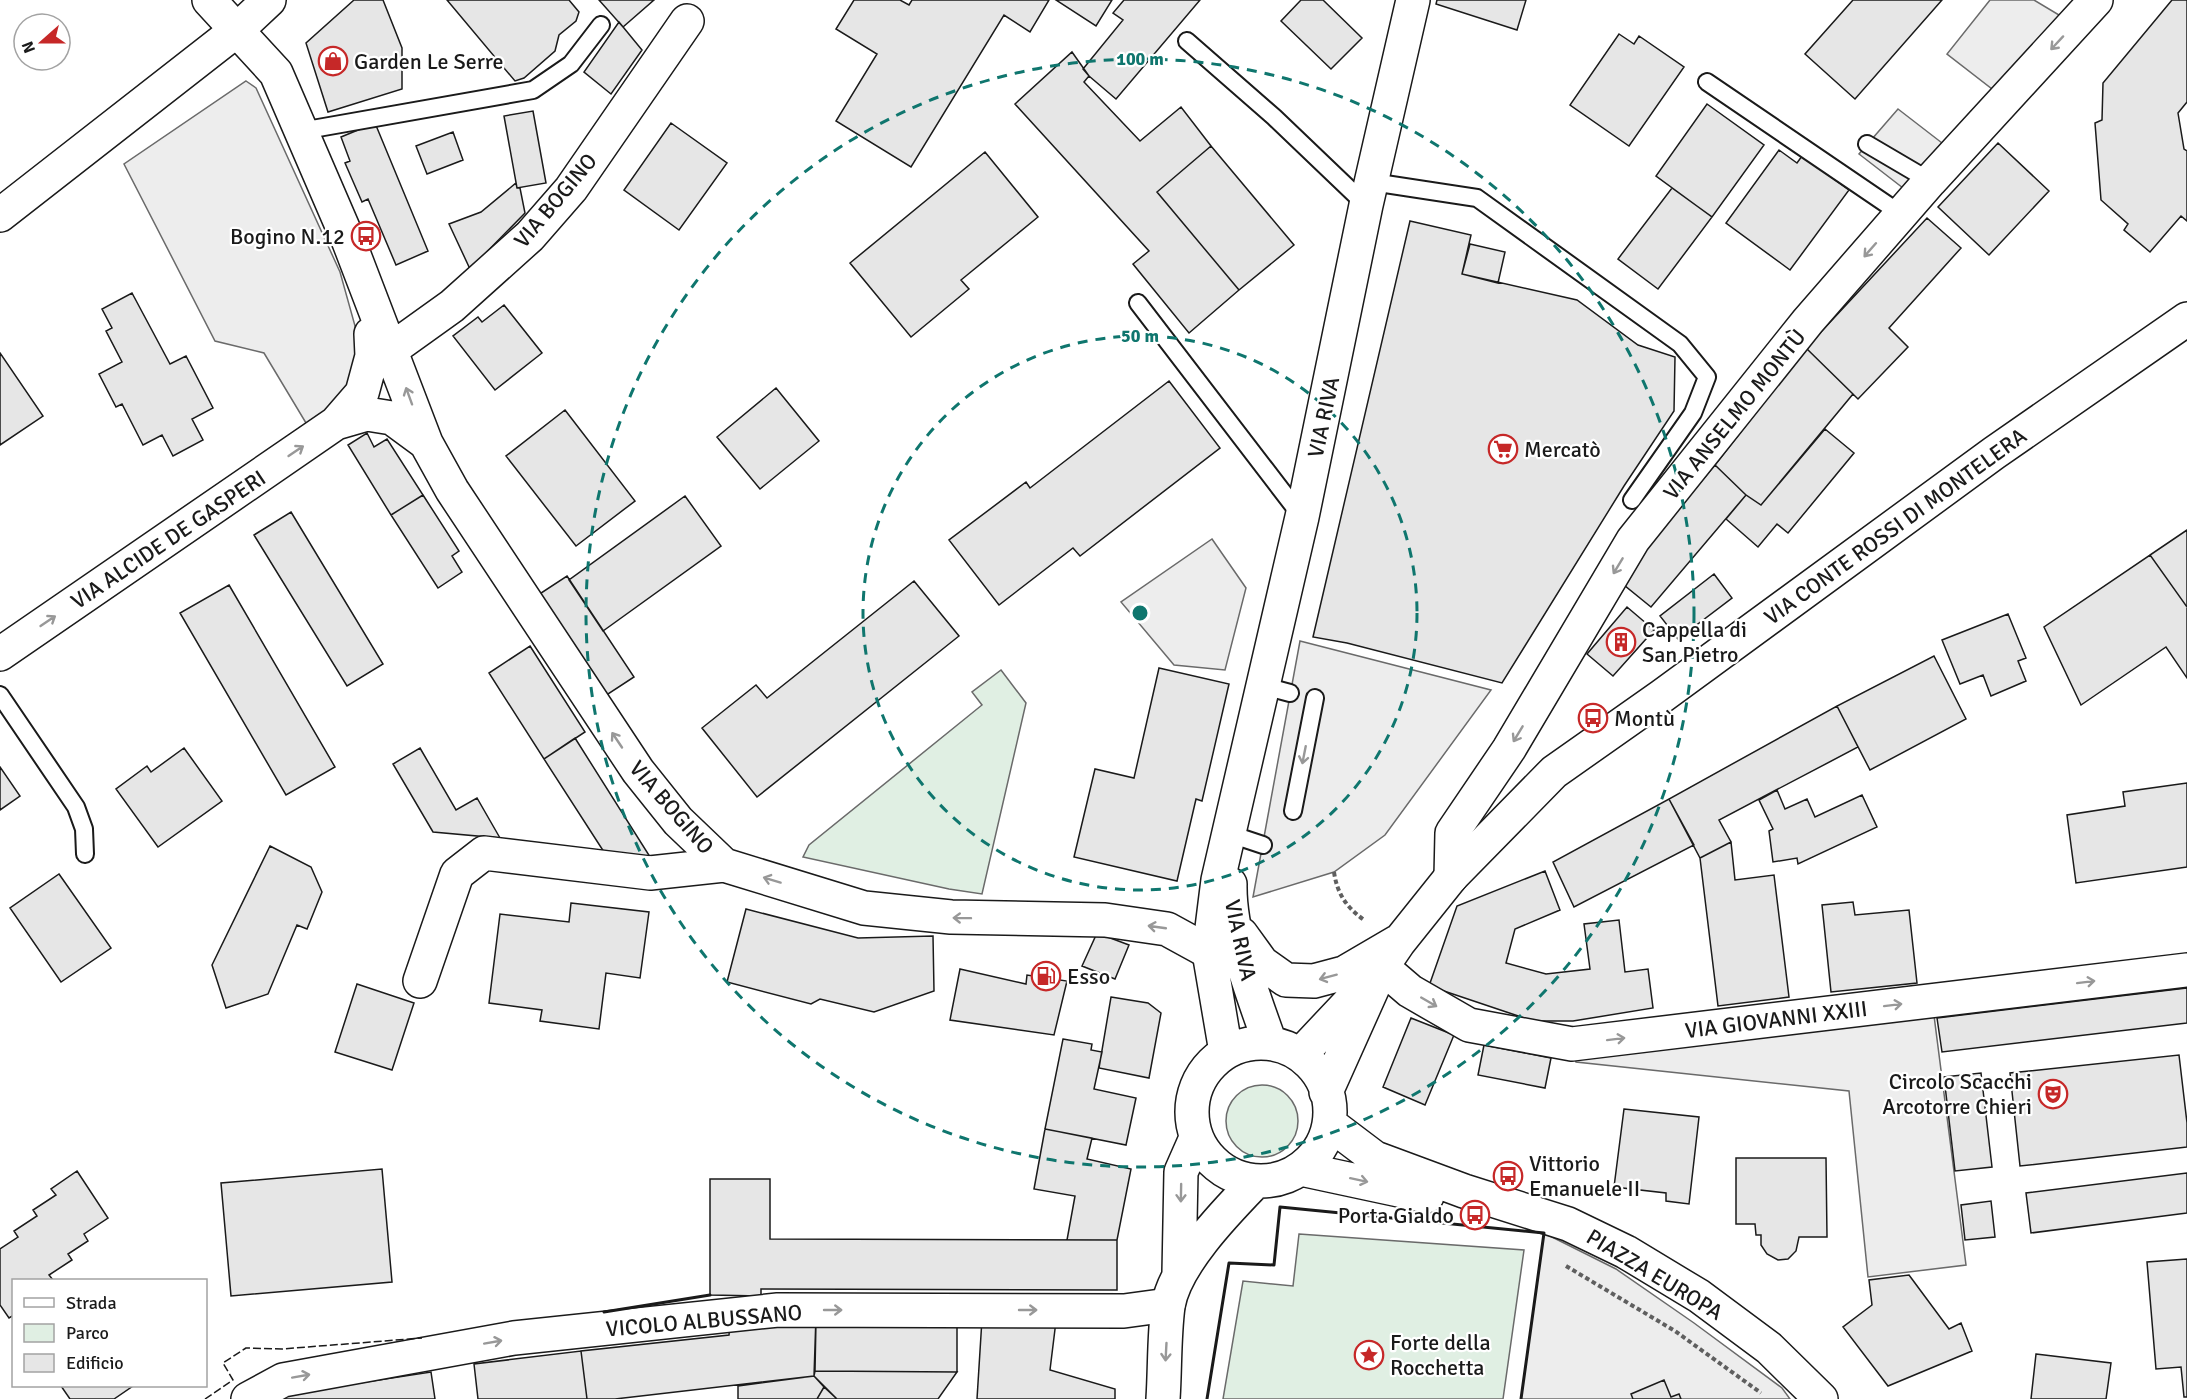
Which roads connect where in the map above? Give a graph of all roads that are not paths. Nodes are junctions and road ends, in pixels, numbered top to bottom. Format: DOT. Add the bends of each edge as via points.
graph roads {
  1 [pos="209,0"];
  2 [pos="269,0"];
  3 [pos="1413,0"];
  4 [pos="2097,0"];
  5 [pos="687,21"];
  6 [pos="601,25"];
  7 [pos="237,30"];
  8 [pos="1187,41"];
  9 [pos="1707,82"];
  10 [pos="301,131"];
  11 [pos="1867,144"];
  12 [pos="1930,181"];
  13 [pos="1369,193"];
  14 [pos="0,214"];
  15 [pos="1901,214"];
  16 [pos="1138,303"];
  17 [pos="2187,319"];
  18 [pos="382,353"];
  19 [pos="336,423"];
  20 [pos="426,442"];
  21 [pos="1634,503"];
  22 [pos="1302,517"];
  23 [pos="0,654"];
  24 [pos="0,695"];
  25 [pos="1315,699"];
  26 [pos="1293,811"];
  27 [pos="1230,834"];
  28 [pos="1263,845"];
  29 [pos="85,854"];
  30 [pos="724,865"];
  31 [pos="1451,878"];
  32 [pos="1235,926"];
  33 [pos="1209,952"];
  34 [pos="1390,955"];
  35 [pos="2187,970"];
  36 [pos="420,981"];
  37 [pos="1250,1046"];
  38 [pos="1300,1055"];
  39 [pos="1326,1092"];
  40 [pos="1330,1124"];
  41 [pos="1196,1138"];
  42 [pos="1302,1169"];
  43 [pos="1255,1182"];
  44 [pos="1464,1191"];
  45 [pos="1179,1273"];
  46 [pos="1168,1305"];
  47 [pos="248,1399"];
  48 [pos="1163,1399"];
  49 [pos="1821,1399"];
  1 -- 7 [label="street"];
  2 -- 7 [label="street"];
  3 -- 13 [label="street, VIA RIVA"];
  4 -- 12 [label="street, VIA ANSELMO MONTÙ, one-way"];
  5 -- 18 [label="street, VIA BOGINO" via="571,189 530,237 452,306"];
  6 -- 10 [label="lane" via="571,64 533,90"];
  7 -- 10 [label="street" via="276,74"];
  7 -- 14 [label="street"];
  8 -- 13 [label="lane"];
  9 -- 15 [label="lane"];
  10 -- 18 [label="street, VIA ALCIDE DE GASPERI" via="349,242"];
  11 -- 12 [label="lane"];
  12 -- 15 [label="street, VIA ANSELMO MONTÙ"];
  13 -- 21 [label="lane" via="1477,198 1680,344 1707,377 1693,412"];
  13 -- 22 [label="street, VIA RIVA"];
  15 -- 21 [label="street, VIA ANSELMO MONTÙ, one-way" via="1808,321"];
  16 -- 22 [label="lane"];
  17 -- 31 [label="street, VIA CONTE ROSSI DI MONTELERA" via="1994,453 1554,772"];
  18 -- 19 [label="street, VIA ALCIDE DE GASPERI" via="362,393"];
  20 -- 18 [label="street, VIA BOGINO, one-way"];
  19 -- 20 [label="street, VIA ALCIDE DE GASPERI" via="367,414 392,418"];
  23 -- 19 [label="street, VIA ALCIDE DE GASPERI, one-way"];
  30 -- 20 [label="street, VIA BOGINO, one-way" via="678,821 638,771 452,490"];
  21 -- 31 [label="street, VIA ANSELMO MONTÙ, one-way" via="1633,540 1509,749 1452,833"];
  22 -- 27 [label="street, VIA RIVA" via="1277,690"];
  24 -- 29 [label="lane" via="76,807 84,829"];
  25 -- 26 [label="lane, one-way"];
  27 -- 28 [label="lane"];
  27 -- 32 [label="street, VIA RIVA" via="1229,899"];
  27 -- 33 [label="street, VIA RIVA" via="1218,880"];
  33 -- 30 [label="street, VIA BOGINO, one-way" via="1167,929 1104,920 951,917 864,908"];
  30 -- 36 [label="street" via="650,873 484,853 457,874"];
  31 -- 34 [label="street, VIA CONTE ROSSI DI MONTELERA"];
  34 -- 32 [label="street, one-way" via="1314,981 1286,980 1262,963"];
  32 -- 37 [label="street, VIA RIVA" via="1248,981"];
  33 -- 37 [label="street, VIA RIVA"];
  34 -- 35 [label="street, VIA GIOVANNI XXIII, one-way" via="1410,992 1469,1025 1572,1044"];
  34 -- 38 [label="street, VIA CONTE ROSSI DI MONTELERA"];
  34 -- 39 [label="street, VIA CONTE ROSSI DI MONTELERA"];
  37 -- 38 [label="street" via="1286,1047"];
  37 -- 41 [label="street" via="1203,1074 1191,1105"];
  38 -- 39 [label="street" via="1319,1075"];
  39 -- 40 [label="street"];
  40 -- 42 [label="street" via="1318,1151"];
  40 -- 44 [label="street, PIAZZA EUROPA" via="1375,1158"];
  41 -- 43 [label="street" via="1210,1160 1231,1175"];
  41 -- 45 [label="street, one-way" via="1181,1172"];
  42 -- 43 [label="street" via="1280,1180"];
  42 -- 44 [label="street, PIAZZA EUROPA, one-way" via="1430,1196"];
  43 -- 45 [label="street" via="1226,1212"];
  44 -- 49 [label="street, PIAZZA EUROPA" via="1568,1224 1626,1252 1699,1296 1769,1348"];
  45 -- 46 [label="street"];
  47 -- 46 [label="street, VICOLO ALBUSSANO, one-way" via="283,1380 514,1338 778,1310 1124,1311"];
  46 -- 48 [label="street, one-way"];
}
